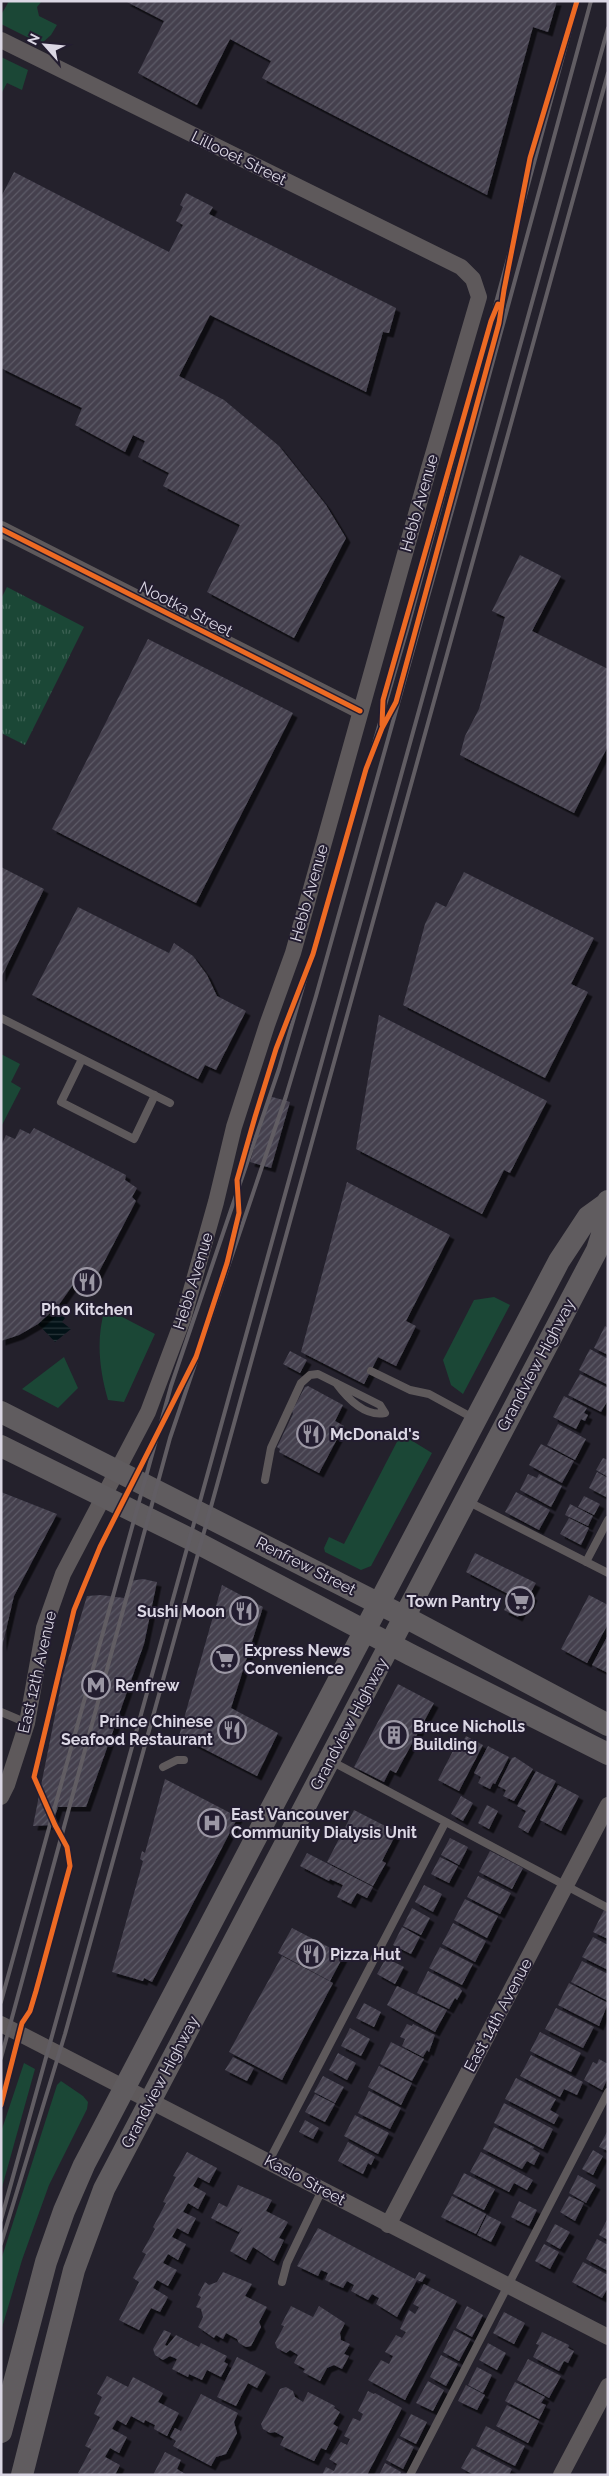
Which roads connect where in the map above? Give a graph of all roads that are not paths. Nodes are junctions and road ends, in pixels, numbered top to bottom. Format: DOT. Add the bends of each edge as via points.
graph roads {
  1 [pos="1,40"];
  2 [pos="473,279"];
  3 [pos="1,529"];
  4 [pos="360,711"];
  5 [pos="1,1018"];
  6 [pos="82,1059"];
  7 [pos="155,1095"];
  8 [pos="170,1103"];
  9 [pos="607,1202"];
  10 [pos="371,1371"];
  11 [pos="1,1412"];
  12 [pos="385,1413"];
  13 [pos="475,1419"];
  14 [pos="1,1446"];
  15 [pos="117,1471"];
  16 [pos="264,1480"];
  17 [pos="104,1496"];
  18 [pos="465,1500"];
  19 [pos="608,1520"];
  20 [pos="586,1562"];
  21 [pos="608,1573"];
  22 [pos="379,1604"];
  23 [pos="405,1617"];
  24 [pos="364,1632"];
  25 [pos="390,1644"];
  26 [pos="1,1712"];
  27 [pos="27,1723"];
  28 [pos="608,1725"];
  29 [pos="608,1754"];
  30 [pos="184,1760"];
  31 [pos="329,1760"];
  32 [pos="163,1767"];
  33 [pos="1,1797"];
  34 [pos="608,1805"];
  35 [pos="445,1823"];
  36 [pos="565,1886"];
  37 [pos="608,1908"];
  38 [pos="1,2024"];
  39 [pos="125,2087"];
  40 [pos="608,2092"];
  41 [pos="151,2100"];
  42 [pos="269,2161"];
  43 [pos="322,2190"];
  44 [pos="388,2225"];
  45 [pos="282,2282"];
  46 [pos="508,2287"];
  47 [pos="608,2337"];
  48 [pos="608,2386"];
  49 [pos="1,2432"];
  50 [pos="22,2475"];
  51 [pos="410,2475"];
  52 [pos="561,2475"];
  1 -- 2 [label="street, Lillooet Street" via="461,267"];
  2 -- 4 [label="street, Hebb Avenue" via="479,297"];
  3 -- 4 [label="street, Nootka Street"];
  4 -- 15 [label="street, Hebb Avenue" via="292,953 234,1127 183,1319 148,1412"];
  5 -- 6 [label="lane"];
  6 -- 7 [label="lane"];
  6 -- 7 [label="lane" via="61,1102 134,1139"];
  7 -- 8 [label="lane"];
  9 -- 13 [label="main road, Grandview Highway" via="588,1217 576,1234"];
  9 -- 18 [label="main road, Grandview Highway" via="605,1225 597,1250"];
  10 -- 13 [label="lane" via="410,1390 429,1394"];
  11 -- 15 [label="main road, Renfrew Street"];
  12 -- 16 [label="lane" via="380,1405 318,1374 310,1375 301,1383 271,1448"];
  13 -- 22 [label="main road, Grandview Highway"];
  14 -- 17 [label="main road, Renfrew Street"];
  15 -- 17 [label="street, Hebb Avenue"];
  15 -- 22 [label="main road, Renfrew Street"];
  17 -- 24 [label="main road, Renfrew Street"];
  17 -- 27 [label="street, East 12th Avenue" via="63,1574 44,1628"];
  18 -- 20 [label="lane"];
  18 -- 23 [label="main road, Grandview Highway"];
  19 -- 20 [label="lane"];
  20 -- 21 [label="lane"];
  22 -- 23 [label="main road, Renfrew Street"];
  22 -- 24 [label="main road, Grandview Highway"];
  23 -- 25 [label="main road, Grandview Highway"];
  23 -- 28 [label="main road, Renfrew Street"];
  24 -- 25 [label="main road, Renfrew Street"];
  24 -- 39 [label="main road, Grandview Highway"];
  25 -- 29 [label="main road, Renfrew Street"];
  25 -- 31 [label="main road, Grandview Highway"];
  26 -- 27 [label="lane"];
  27 -- 33 [label="street, East 12th Avenue"];
  30 -- 32 [label="lane"];
  31 -- 35 [label="lane"];
  31 -- 41 [label="main road, Grandview Highway"];
  34 -- 36 [label="street, East 14th Avenue"];
  35 -- 36 [label="lane"];
  35 -- 42 [label="lane"];
  36 -- 37 [label="lane"];
  36 -- 44 [label="street, East 14th Avenue"];
  38 -- 39 [label="street, Kaslo Street"];
  39 -- 41 [label="street, Kaslo Street"];
  39 -- 49 [label="main road, Grandview Highway" via="64,2211 46,2262"];
  40 -- 46 [label="lane"];
  41 -- 42 [label="street, Kaslo Street"];
  41 -- 50 [label="main road, Grandview Highway" via="104,2189 74,2270"];
  42 -- 43 [label="street, Kaslo Street"];
  43 -- 44 [label="street, Kaslo Street"];
  43 -- 45 [label="lane" via="287,2263"];
  44 -- 46 [label="street, Kaslo Street"];
  46 -- 47 [label="street, Kaslo Street"];
  46 -- 51 [label="lane"];
  48 -- 52 [label="street"];
}
